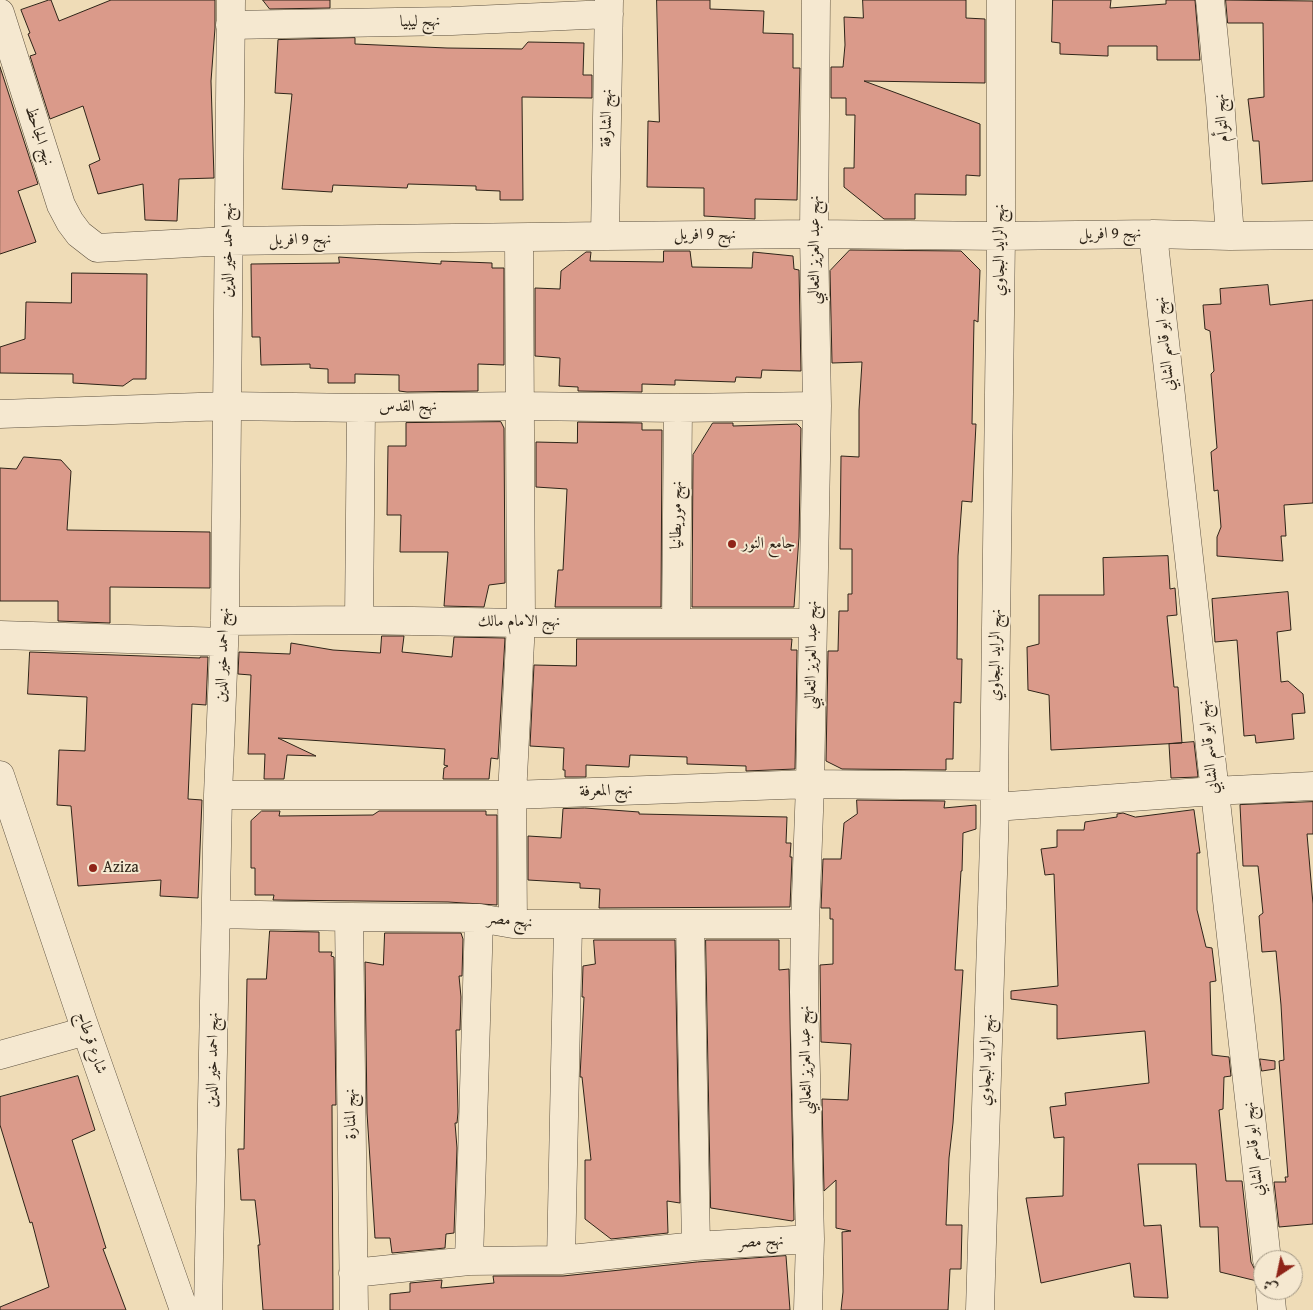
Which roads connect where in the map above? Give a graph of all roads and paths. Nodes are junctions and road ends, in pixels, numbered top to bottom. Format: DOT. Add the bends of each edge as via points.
graph roads {
  1 [pos="816,0"];
  2 [pos="1001,0"];
  3 [pos="1210,0"];
  4 [pos="609,7"];
  5 [pos="452,10"];
  6 [pos="230,13"];
  7 [pos="0,14"];
  8 [pos="814,234"];
  9 [pos="1153,234"];
  10 [pos="1313,235"];
  11 [pos="605,236"];
  12 [pos="1001,236"];
  13 [pos="1230,236"];
  14 [pos="519,238"];
  15 [pos="228,241"];
  16 [pos="97,248"];
  17 [pos="227,406"];
  18 [pos="521,406"];
  19 [pos="817,406"];
  20 [pos="361,408"];
  21 [pos="678,408"];
  22 [pos="0,414"];
  23 [pos="358,620"];
  24 [pos="676,622"];
  25 [pos="521,623"];
  26 [pos="812,623"];
  27 [pos="224,632"];
  28 [pos="0,635"];
  29 [pos="0,775"];
  30 [pos="810,784"];
  31 [pos="1313,786"];
  32 [pos="1214,791"];
  33 [pos="218,795"];
  34 [pos="512,795"];
  35 [pos="995,796"];
  36 [pos="216,914"];
  37 [pos="349,917"];
  38 [pos="479,918"];
  39 [pos="513,924"];
  40 [pos="690,924"];
  41 [pos="805,924"];
  42 [pos="568,925"];
  43 [pos="86,1031"];
  44 [pos="0,1055"];
  45 [pos="810,1239"];
  46 [pos="696,1246"];
  47 [pos="1266,1250"];
  48 [pos="561,1260"];
  49 [pos="470,1262"];
  50 [pos="353,1273"];
  51 [pos="184,1310"];
  52 [pos="208,1310"];
  53 [pos="354,1310"];
  54 [pos="808,1310"];
  55 [pos="980,1310"];
  1 -- 8 [label="street, نهج عبد العزيز الثعالبي"];
  2 -- 12 [label="street, نهج الرايد البجاوي"];
  3 -- 13 [label="street, نهج التوأم"];
  4 -- 5 [label="street, نهج ليبيا"];
  4 -- 11 [label="street, نهج الشارقة"];
  5 -- 6 [label="street, نهج ليبيا"];
  6 -- 15 [label="street, نهج احمد خير الدين"];
  7 -- 16 [label="street, نهج الجاحظ" via="61,205 79,234"];
  8 -- 11 [label="street, نهج 9 افريل"];
  8 -- 12 [label="street, نهج 9 افريل"];
  8 -- 19 [label="street, نهج عبد العزيز الثعالبي"];
  9 -- 12 [label="street, نهج 9 افريل"];
  9 -- 13 [label="street, نهج 9 افريل"];
  9 -- 32 [label="street, نهج ابو قاسم الشابي"];
  10 -- 13 [label="street, نهج 9 افريل"];
  11 -- 14 [label="street, نهج 9 افريل"];
  12 -- 35 [label="street, نهج الرايد البجاوي"];
  14 -- 15 [label="street, نهج 9 افريل"];
  14 -- 18 [label="street"];
  15 -- 16 [label="street, نهج 9 افريل"];
  15 -- 17 [label="street, نهج احمد خير الدين"];
  17 -- 20 [label="street, نهج القدس"];
  17 -- 22 [label="street, نهج القدس"];
  17 -- 27 [label="street, نهج احمد خير الدين"];
  18 -- 20 [label="street, نهج القدس"];
  18 -- 21 [label="street, نهج القدس"];
  18 -- 25 [label="street"];
  19 -- 21 [label="street, نهج القدس"];
  19 -- 26 [label="street, نهج عبد العزيز الثعالبي"];
  20 -- 23 [label="street"];
  21 -- 24 [label="street, نهج موريطانيا"];
  23 -- 25 [label="street, نهج الامام مالك"];
  23 -- 27 [label="street, نهج الامام مالك"];
  24 -- 25 [label="street, نهج الامام مالك"];
  24 -- 26 [label="street, نهج الامام مالك"];
  25 -- 34 [label="street"];
  26 -- 30 [label="street, نهج عبد العزيز الثعالبي"];
  27 -- 28 [label="street, نهج الامام مالك"];
  27 -- 33 [label="street, نهج احمد خير الدين"];
  29 -- 43 [label="street, شارع قرطاج"];
  30 -- 34 [label="street, نهج المعرفة"];
  30 -- 35 [label="street, نهج المعرفة"];
  30 -- 41 [label="street, نهج عبد العزيز الثعالبي"];
  31 -- 32 [label="street, نهج المعرفة"];
  32 -- 35 [label="street, نهج المعرفة"];
  32 -- 47 [label="street, نهج ابو قاسم الشابي"];
  33 -- 34 [label="street, نهج المعرفة"];
  33 -- 36 [label="street, نهج احمد خير الدين"];
  34 -- 39 [label="street"];
  35 -- 55 [label="street, نهج الرايد البجاوي"];
  36 -- 37 [label="street, نهج مصر"];
  36 -- 52 [label="street, نهج احمد خير الدين"];
  37 -- 38 [label="street, نهج مصر"];
  37 -- 50 [label="street, نهج المنارة"];
  38 -- 39 [label="street, نهج مصر"];
  38 -- 49 [label="street"];
  39 -- 42 [label="street, نهج مصر"];
  40 -- 41 [label="street, نهج مصر"];
  40 -- 42 [label="street, نهج مصر"];
  40 -- 46 [label="street"];
  41 -- 45 [label="street, نهج عبد العزيز الثعالبي"];
  42 -- 48 [label="street"];
  43 -- 44 [label="street"];
  43 -- 51 [label="street, شارع قرطاج"];
  45 -- 46 [label="street, نهج مصر"];
  45 -- 54 [label="street, نهج عبد العزيز الثعالبي"];
  46 -- 48 [label="street, نهج مصر"];
  48 -- 49 [label="street, نهج مصر"];
  49 -- 50 [label="street, نهج مصر"];
  50 -- 53 [label="street, نهج المنارة"];
}
